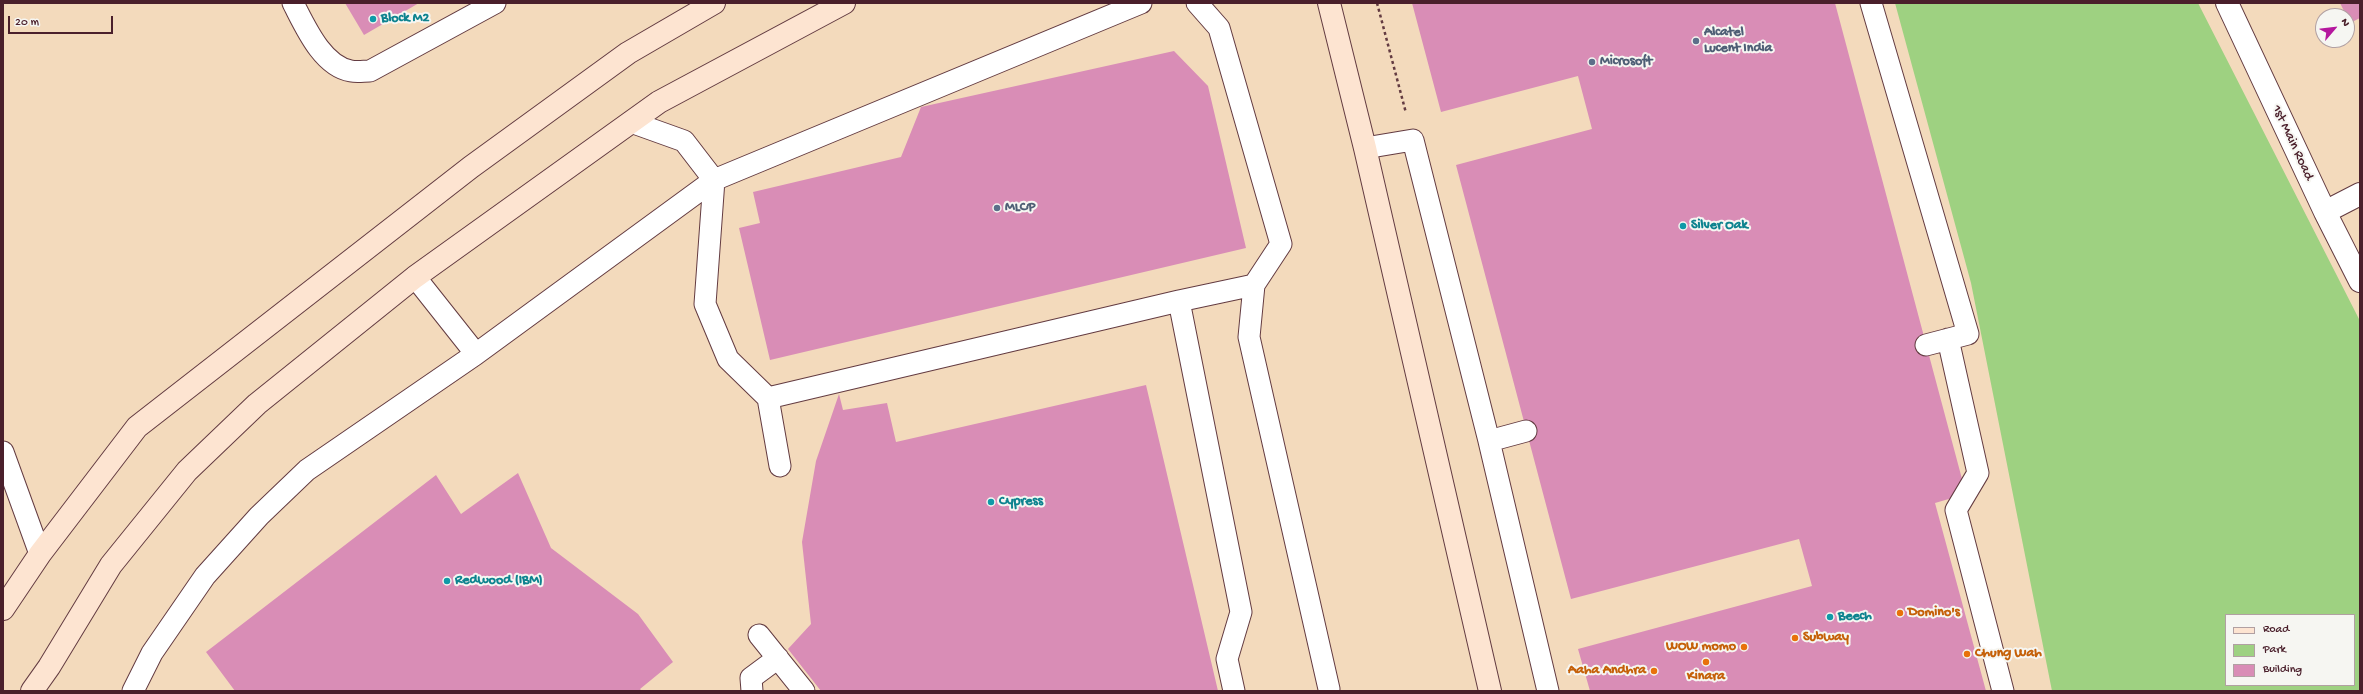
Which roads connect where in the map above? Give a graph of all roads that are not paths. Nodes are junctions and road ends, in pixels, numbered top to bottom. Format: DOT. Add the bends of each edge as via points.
graph roads {
  1 [pos="293,3"];
  2 [pos="495,3"];
  3 [pos="714,3"];
  4 [pos="844,3"];
  5 [pos="1141,3"];
  6 [pos="1197,3"];
  7 [pos="1329,3"];
  8 [pos="1871,3"];
  9 [pos="2227,3"];
  10 [pos="631,122"];
  11 [pos="1365,148"];
  12 [pos="714,180"];
  13 [pos="2360,194"];
  14 [pos="2325,212"];
  15 [pos="415,277"];
  16 [pos="2360,281"];
  17 [pos="1254,285"];
  18 [pos="1179,301"];
  19 [pos="1948,339"];
  20 [pos="1926,345"];
  21 [pos="476,354"];
  22 [pos="768,398"];
  23 [pos="1526,431"];
  24 [pos="1489,441"];
  25 [pos="3,452"];
  26 [pos="780,466"];
  27 [pos="40,554"];
  28 [pos="3,609"];
  29 [pos="759,635"];
  30 [pos="778,658"];
  31 [pos="1329,689"];
  32 [pos="32,691"];
  33 [pos="133,691"];
  34 [pos="752,691"];
  35 [pos="804,691"];
  36 [pos="1234,691"];
  37 [pos="1490,691"];
  38 [pos="1548,691"];
  39 [pos="2003,691"];
  1 -- 2 [label="lane" via="313,42 336,65 351,71 370,70"];
  3 -- 27 [label="street" via="628,53 471,167 137,427"];
  4 -- 10 [label="street" via="659,102"];
  5 -- 12 [label="lane"];
  6 -- 17 [label="lane" via="1219,28 1281,244"];
  7 -- 11 [label="street"];
  8 -- 19 [label="lane" via="1968,334"];
  9 -- 14 [label="street, 1st Main Road"];
  10 -- 12 [label="lane" via="684,141"];
  10 -- 15 [label="street"];
  11 -- 24 [label="lane" via="1413,140"];
  11 -- 37 [label="street"];
  12 -- 21 [label="lane"];
  12 -- 22 [label="lane" via="705,304 728,359"];
  13 -- 14 [label="street"];
  14 -- 16 [label="street, 1st Main Road"];
  15 -- 21 [label="lane"];
  15 -- 32 [label="street" via="257,404 187,471 111,565"];
  17 -- 18 [label="lane"];
  17 -- 31 [label="lane" via="1249,337"];
  18 -- 22 [label="lane"];
  18 -- 36 [label="lane" via="1241,612 1227,659"];
  19 -- 20 [label="lane"];
  19 -- 39 [label="lane" via="1978,473 1956,510"];
  21 -- 33 [label="lane" via="307,470 259,516 205,576 152,653"];
  22 -- 26 [label="lane"];
  23 -- 24 [label="lane"];
  24 -- 38 [label="lane"];
  25 -- 27 [label="lane"];
  27 -- 28 [label="street"];
  29 -- 30 [label="lane"];
  30 -- 34 [label="lane" via="751,678"];
  30 -- 35 [label="lane"];
}
